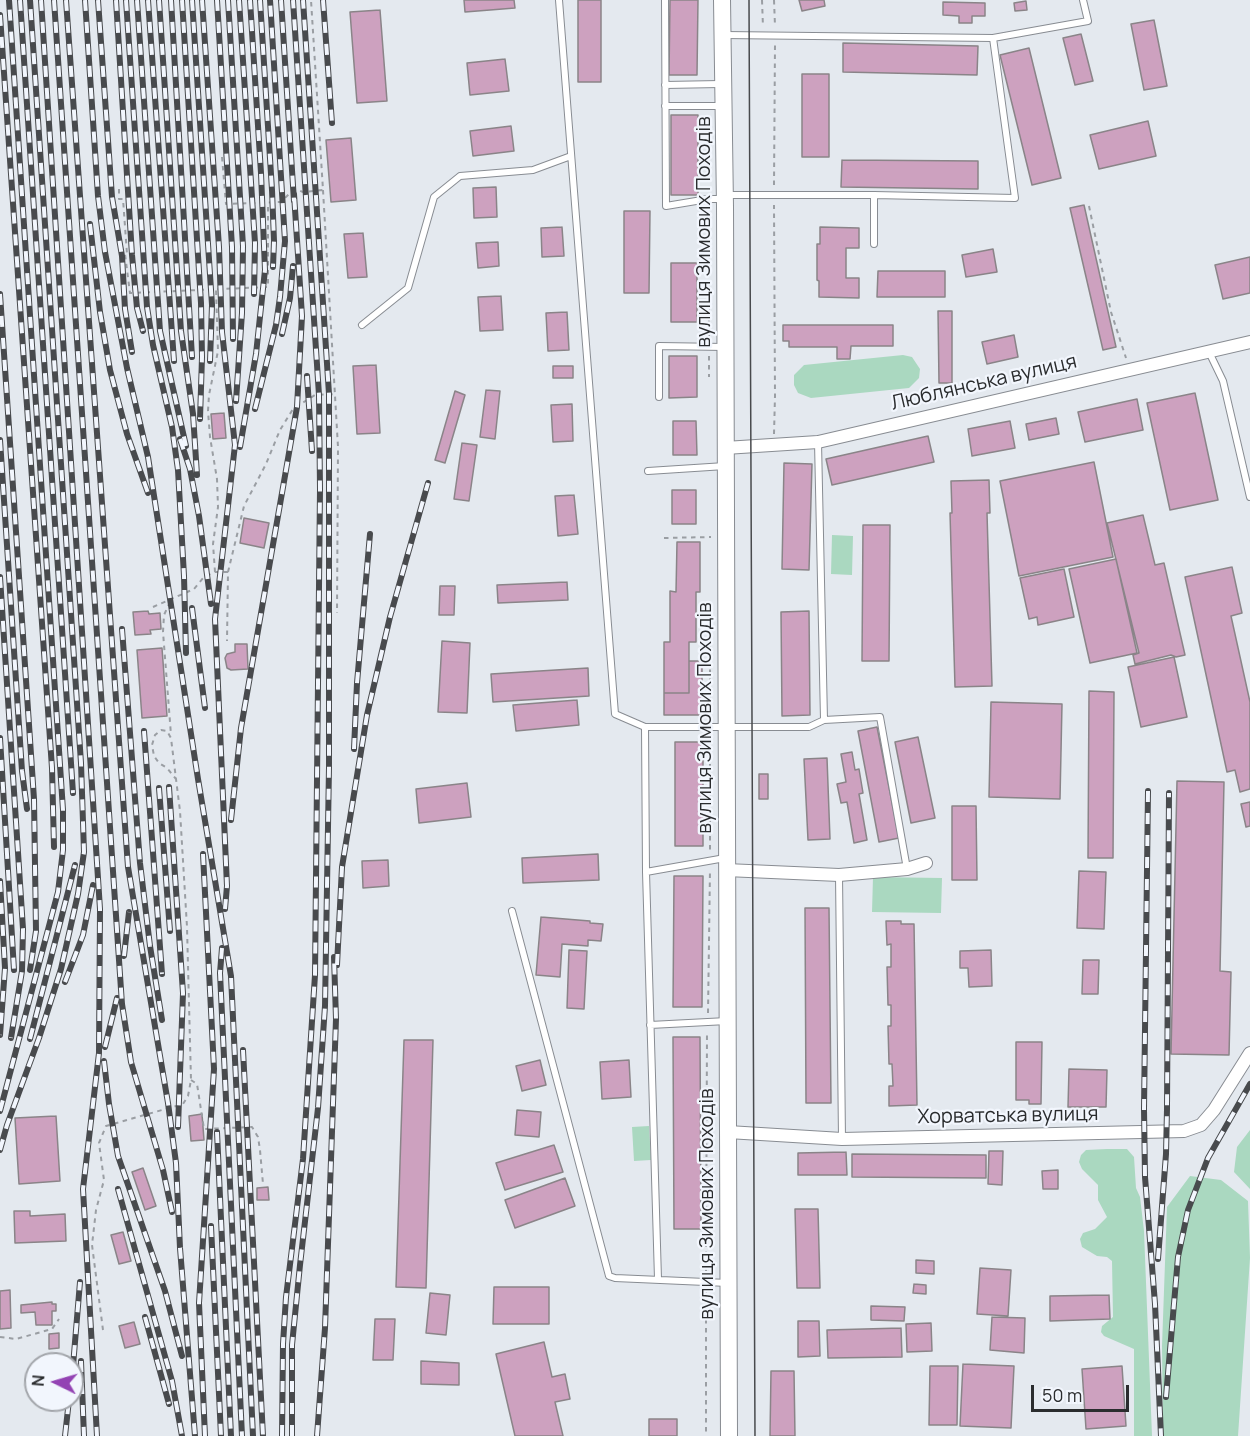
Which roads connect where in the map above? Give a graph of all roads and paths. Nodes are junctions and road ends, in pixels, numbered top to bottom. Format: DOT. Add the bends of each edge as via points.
graph roads {
  1 [pos="310,0"];
  2 [pos="559,0"];
  3 [pos="665,0"];
  4 [pos="722,0"];
  5 [pos="762,0"];
  6 [pos="774,0"];
  7 [pos="1083,0"];
  8 [pos="723,34"];
  9 [pos="763,35"];
  10 [pos="775,36"];
  11 [pos="993,38"];
  12 [pos="724,84"];
  13 [pos="665,85"];
  14 [pos="665,106"];
  15 [pos="724,106"];
  16 [pos="571,156"];
  17 [pos="222,157"];
  18 [pos="119,189"];
  19 [pos="323,190"];
  20 [pos="774,194"];
  21 [pos="874,195"];
  22 [pos="725,197"];
  23 [pos="268,203"];
  24 [pos="1089,206"];
  25 [pos="874,244"];
  26 [pos="216,289"];
  27 [pos="362,325"];
  28 [pos="1250,342"];
  29 [pos="726,347"];
  30 [pos="1209,351"];
  31 [pos="1131,369"];
  32 [pos="336,394"];
  33 [pos="659,397"];
  34 [pos="818,442"];
  35 [pos="773,446"];
  36 [pos="725,448"];
  37 [pos="726,466"];
  38 [pos="648,471"];
  39 [pos="1250,497"];
  40 [pos="711,537"];
  41 [pos="664,538"];
  42 [pos="215,572"];
  43 [pos="228,572"];
  44 [pos="171,601"];
  45 [pos="153,607"];
  46 [pos="337,613"];
  47 [pos="227,641"];
  48 [pos="824,720"];
  49 [pos="645,727"];
  50 [pos="726,727"];
  51 [pos="171,738"];
  52 [pos="176,779"];
  53 [pos="926,863"];
  54 [pos="727,864"];
  55 [pos="907,869"];
  56 [pos="646,872"];
  57 [pos="839,876"];
  58 [pos="512,911"];
  59 [pos="727,1021"];
  60 [pos="650,1024"];
  61 [pos="1250,1053"];
  62 [pos="191,1080"];
  63 [pos="728,1132"];
  64 [pos="842,1139"];
  65 [pos="263,1184"];
  66 [pos="658,1279"];
  67 [pos="729,1284"];
  68 [pos="59,1319"];
  69 [pos="103,1330"];
  70 [pos="0,1337"];
  71 [pos="729,1436"];
  1 -- 19 [label="path"];
  2 -- 16 [label="lane"];
  3 -- 13 [label="lane"];
  4 -- 8 [label="main road, вулиця Зимових Походів"];
  5 -- 9 [label="path"];
  6 -- 10 [label="path"];
  7 -- 11 [label="lane" via="1088,21"];
  8 -- 9 [label="lane"];
  8 -- 12 [label="main road, вулиця Зимових Походів"];
  9 -- 10 [label="lane"];
  10 -- 11 [label="lane"];
  10 -- 20 [label="path"];
  11 -- 21 [label="lane" via="1015,198"];
  12 -- 13 [label="lane"];
  12 -- 15 [label="main road, вулиця Зимових Походів"];
  13 -- 14 [label="lane"];
  14 -- 15 [label="lane"];
  14 -- 22 [label="lane" via="666,206"];
  15 -- 22 [label="main road, вулиця Зимових Походів"];
  16 -- 27 [label="lane" via="533,170 460,176 434,196 408,288"];
  16 -- 49 [label="lane" via="615,714"];
  17 -- 23 [label="path" via="226,204"];
  18 -- 26 [label="path" via="130,293"];
  19 -- 23 [label="path" via="298,190 280,202"];
  19 -- 32 [label="path"];
  20 -- 21 [label="lane"];
  20 -- 22 [label="lane"];
  20 -- 35 [label="path"];
  21 -- 25 [label="lane"];
  22 -- 29 [label="main road, вулиця Зимових Походів"];
  23 -- 26 [label="path" via="268,287"];
  24 -- 31 [label="path" via="1111,312"];
  26 -- 42 [label="path" via="218,351 208,411 217,479"];
  28 -- 30 [label="street, Люблянська вулиця"];
  29 -- 33 [label="lane" via="659,346"];
  29 -- 36 [label="main road, вулиця Зимових Походів"];
  30 -- 31 [label="street, Люблянська вулиця"];
  30 -- 39 [label="lane" via="1223,381"];
  31 -- 34 [label="street, Люблянська вулиця"];
  32 -- 43 [label="path" via="315,394 293,409 280,430 244,506"];
  32 -- 46 [label="path"];
  34 -- 35 [label="street, Люблянська вулиця"];
  34 -- 48 [label="lane"];
  35 -- 36 [label="street, Люблянська вулиця"];
  36 -- 37 [label="main road, вулиця Зимових Походів"];
  37 -- 38 [label="lane"];
  37 -- 50 [label="main road, вулиця Зимових Походів"];
  40 -- 41 [label="path"];
  42 -- 43 [label="path"];
  42 -- 44 [label="path"];
  43 -- 47 [label="path"];
  44 -- 45 [label="path"];
  44 -- 51 [label="path" via="164,615 163,632"];
  48 -- 50 [label="lane" via="809,727"];
  48 -- 55 [label="lane" via="880,717"];
  49 -- 50 [label="lane"];
  49 -- 56 [label="lane"];
  50 -- 54 [label="main road, вулиця Зимових Походів"];
  51 -- 52 [label="path"];
  51 -- 52 [label="path" via="161,730 152,745 154,756"];
  52 -- 62 [label="path" via="187,927"];
  53 -- 55 [label="street"];
  54 -- 56 [label="lane"];
  54 -- 57 [label="street"];
  54 -- 59 [label="main road, вулиця Зимових Походів"];
  55 -- 57 [label="street"];
  56 -- 60 [label="lane"];
  57 -- 64 [label="lane"];
  58 -- 66 [label="lane" via="609,1276"];
  59 -- 60 [label="lane"];
  59 -- 63 [label="main road, вулиця Зимових Походів"];
  60 -- 66 [label="lane"];
  61 -- 64 [label="street, Хорватська вулиця" via="1214,1110 1200,1125 1184,1131"];
  62 -- 65 [label="path" via="197,1084 204,1129 252,1126 258,1137"];
  62 -- 69 [label="path" via="183,1104 106,1126 99,1143 104,1179 92,1245"];
  63 -- 64 [label="street, Хорватська вулиця"];
  63 -- 67 [label="main road, вулиця Зимових Походів"];
  66 -- 67 [label="lane"];
  67 -- 71 [label="main road, вулиця Зимових Походів"];
  68 -- 70 [label="path" via="52,1329 16,1339"];
}
